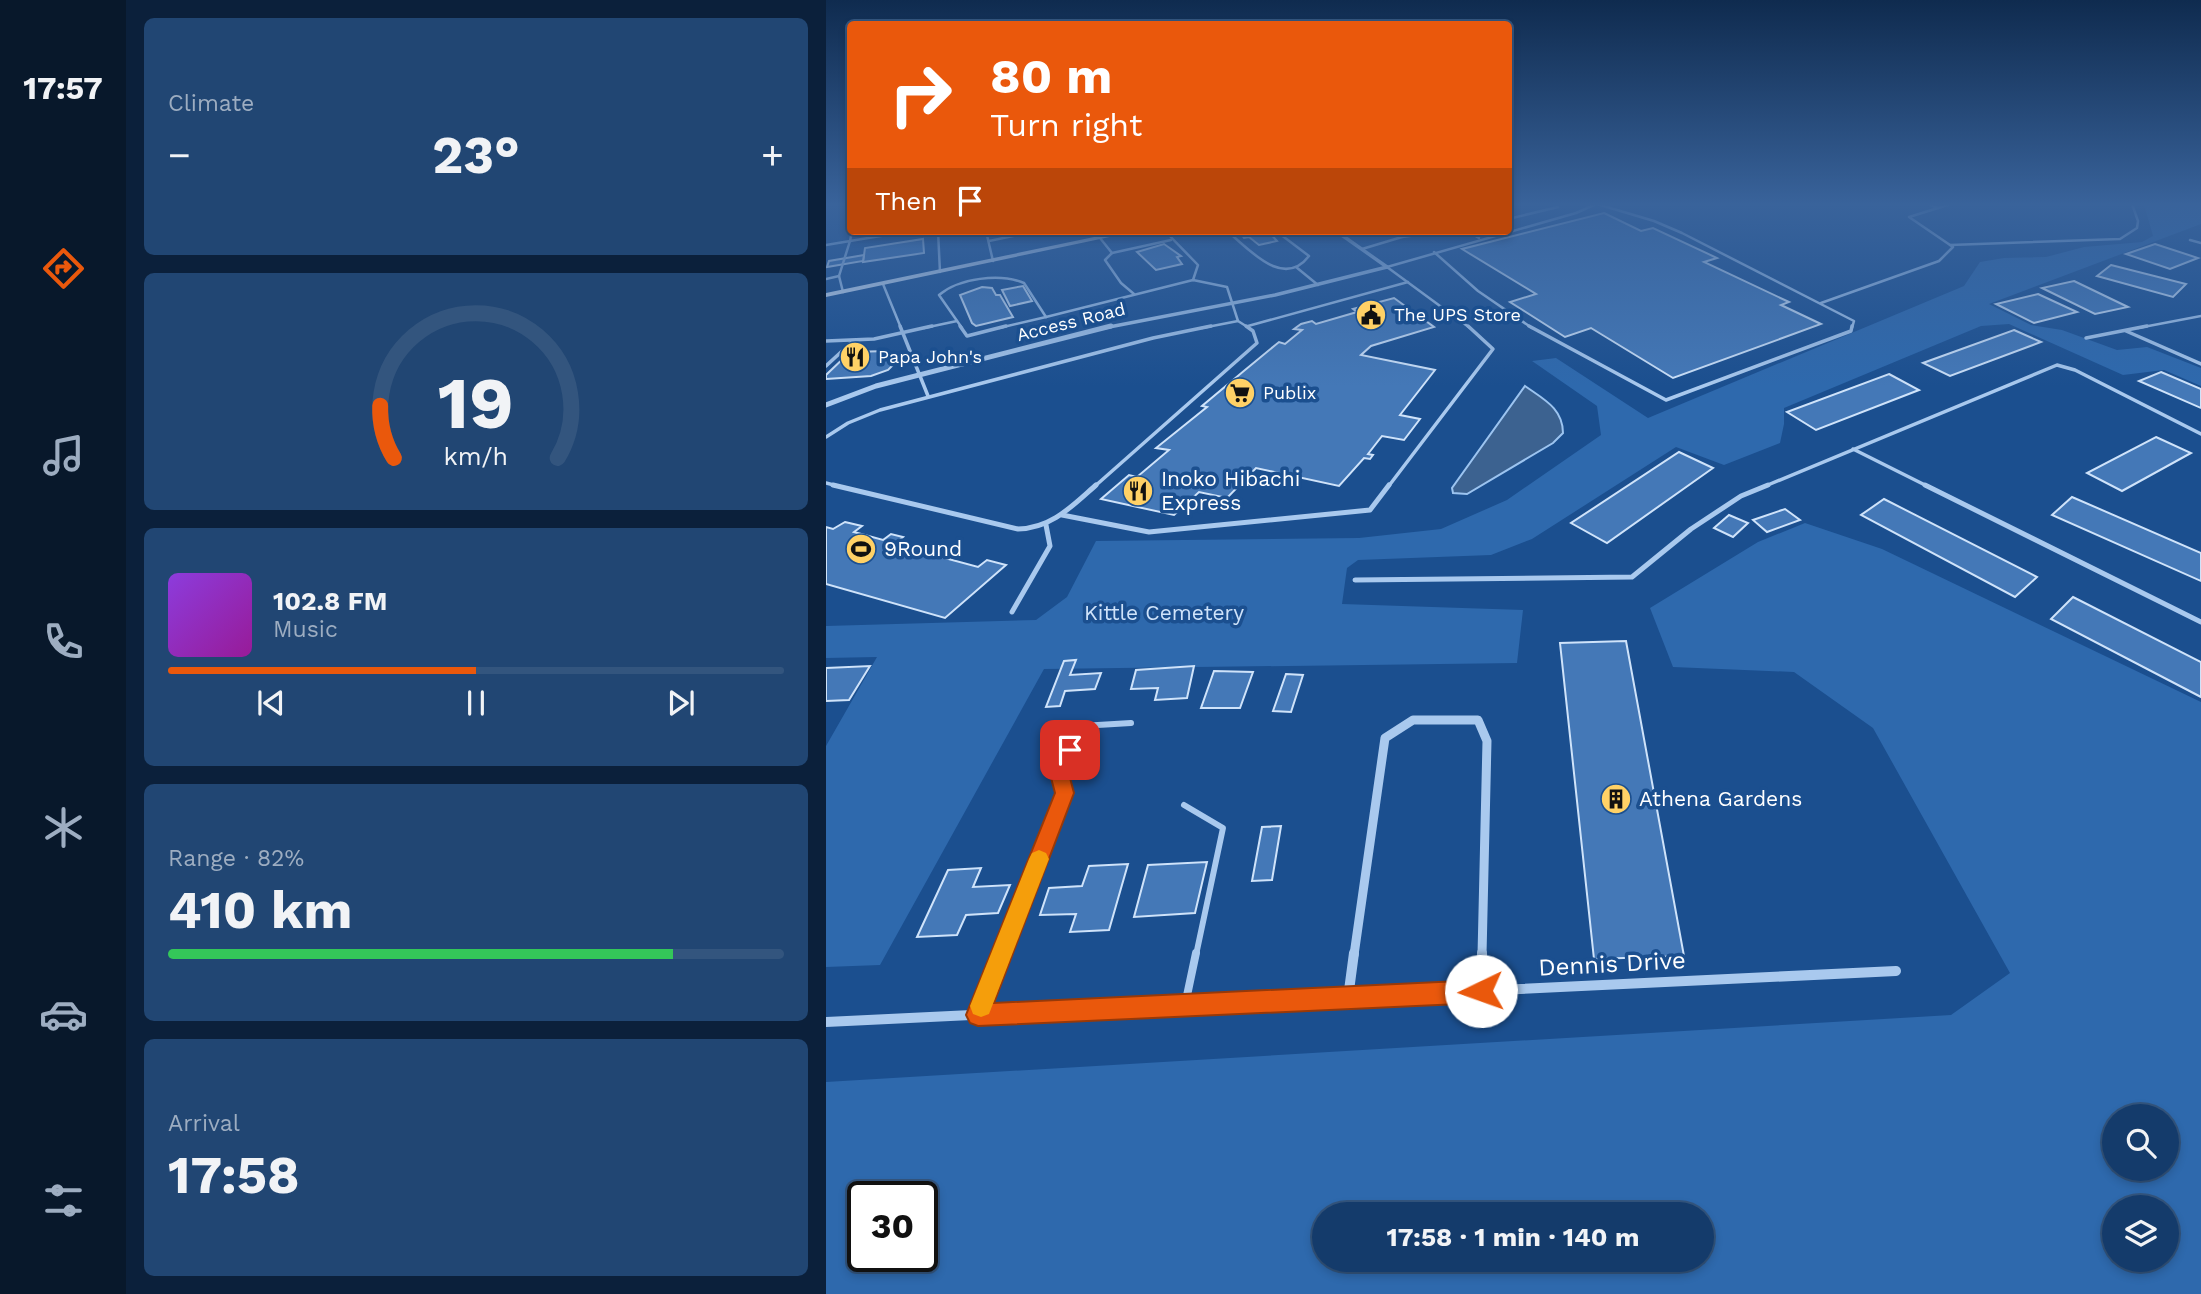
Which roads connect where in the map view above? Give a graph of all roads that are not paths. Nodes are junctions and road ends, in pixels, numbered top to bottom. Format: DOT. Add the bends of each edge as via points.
graph roads {
  1 [pos="843,264"];
  2 [pos="940,264"];
  3 [pos="977,264"];
  4 [pos="1109,264"];
  5 [pos="1197,264"];
  6 [pos="1268,264"];
  7 [pos="1302,264"];
  8 [pos="1383,264"];
  9 [pos="1395,264"];
  10 [pos="1453,264"];
  11 [pos="1745,264"];
  12 [pos="1929,264"];
  13 [pos="1296,267"];
  14 [pos="1387,267"];
  15 [pos="940,272"];
  16 [pos="839,276"];
  17 [pos="826,279"];
  18 [pos="1193,280"];
  19 [pos="1408,282"];
  20 [pos="883,284"];
  21 [pos="1318,285"];
  22 [pos="843,292"];
  23 [pos="1134,294"];
  24 [pos="826,295"];
  25 [pos="1230,303"];
  26 [pos="1821,303"];
  27 [pos="2201,316"];
  28 [pos="1046,317"];
  29 [pos="957,321"];
  30 [pos="1238,321"];
  31 [pos="1248,326"];
  32 [pos="2126,331"];
  33 [pos="903,334"];
  34 [pos="2086,338"];
  35 [pos="826,341"];
  36 [pos="853,341"];
  37 [pos="2201,364"];
  38 [pos="826,366"];
  39 [pos="919,375"];
  40 [pos="928,396"];
  41 [pos="826,405"];
  42 [pos="2201,434"];
  43 [pos="826,438"];
  44 [pos="1852,448"];
  45 [pos="826,483"];
  46 [pos="1062,515"];
  47 [pos="1046,525"];
  48 [pos="1354,580"];
  49 [pos="1012,612"];
  50 [pos="2201,622"];
  51 [pos="1131,723"];
  52 [pos="1184,805"];
  53 [pos="1896,971"];
  54 [pos="1481,991"];
  55 [pos="1348,998"];
  56 [pos="1185,1005"];
  57 [pos="978,1015"];
  58 [pos="826,1022"];
  1 -- 16 [label="lane"];
  2 -- 15 [label="lane"];
  3 -- 15 [label="main road"];
  4 -- 23 [label="lane"];
  5 -- 18 [label="lane"];
  6 -- 13 [label="lane"];
  7 -- 13 [label="lane"];
  8 -- 14 [label="street"];
  9 -- 14 [label="lane"];
  10 -- 26 [label="lane" via="1477,290 1559,344 1666,400 1852,331 1854,321"];
  11 -- 26 [label="lane"];
  12 -- 26 [label="lane"];
  13 -- 21 [label="lane"];
  14 -- 19 [label="lane"];
  14 -- 21 [label="street, Access Road"];
  15 -- 20 [label="main road"];
  16 -- 17 [label="lane"];
  16 -- 22 [label="lane"];
  18 -- 23 [label="lane"];
  18 -- 25 [label="lane" via="1227,287"];
  19 -- 31 [label="lane"];
  19 -- 46 [label="lane" via="1493,349 1370,510 1149,532"];
  20 -- 22 [label="main road"];
  20 -- 33 [label="lane"];
  21 -- 25 [label="street, Access Road"];
  22 -- 24 [label="main road"];
  23 -- 28 [label="lane"];
  25 -- 30 [label="lane"];
  25 -- 39 [label="street, Access Road" via="1134,321"];
  27 -- 32 [label="lane"];
  28 -- 29 [label="lane" via="967,336"];
  28 -- 29 [label="lane" via="1024,283 1002,278 939,295"];
  29 -- 33 [label="lane"];
  30 -- 31 [label="lane"];
  30 -- 40 [label="lane"];
  31 -- 46 [label="lane" via="1257,343"];
  32 -- 34 [label="lane"];
  32 -- 37 [label="lane"];
  33 -- 36 [label="lane"];
  33 -- 39 [label="lane"];
  35 -- 36 [label="lane"];
  36 -- 38 [label="lane"];
  39 -- 40 [label="lane"];
  39 -- 41 [label="street, Access Road"];
  40 -- 43 [label="lane" via="867,415"];
  42 -- 44 [label="lane" via="2057,365"];
  44 -- 48 [label="lane" via="1716,510 1632,578"];
  44 -- 50 [label="lane"];
  45 -- 47 [label="lane" via="1011,528"];
  46 -- 47 [label="lane"];
  47 -- 49 [label="lane" via="1049,546"];
  51 -- 57 [label="lane" via="1082,726 1060,774 1065,793"];
  52 -- 56 [label="lane" via="1223,828"];
  53 -- 54 [label="street, Dennis Drive"];
  54 -- 55 [label="street, Dennis Drive"];
  54 -- 55 [label="street" via="1487,741 1478,720 1413,720 1385,738"];
  55 -- 56 [label="street, Dennis Drive"];
  56 -- 57 [label="street, Dennis Drive"];
  57 -- 58 [label="street, Dennis Drive"];
}
